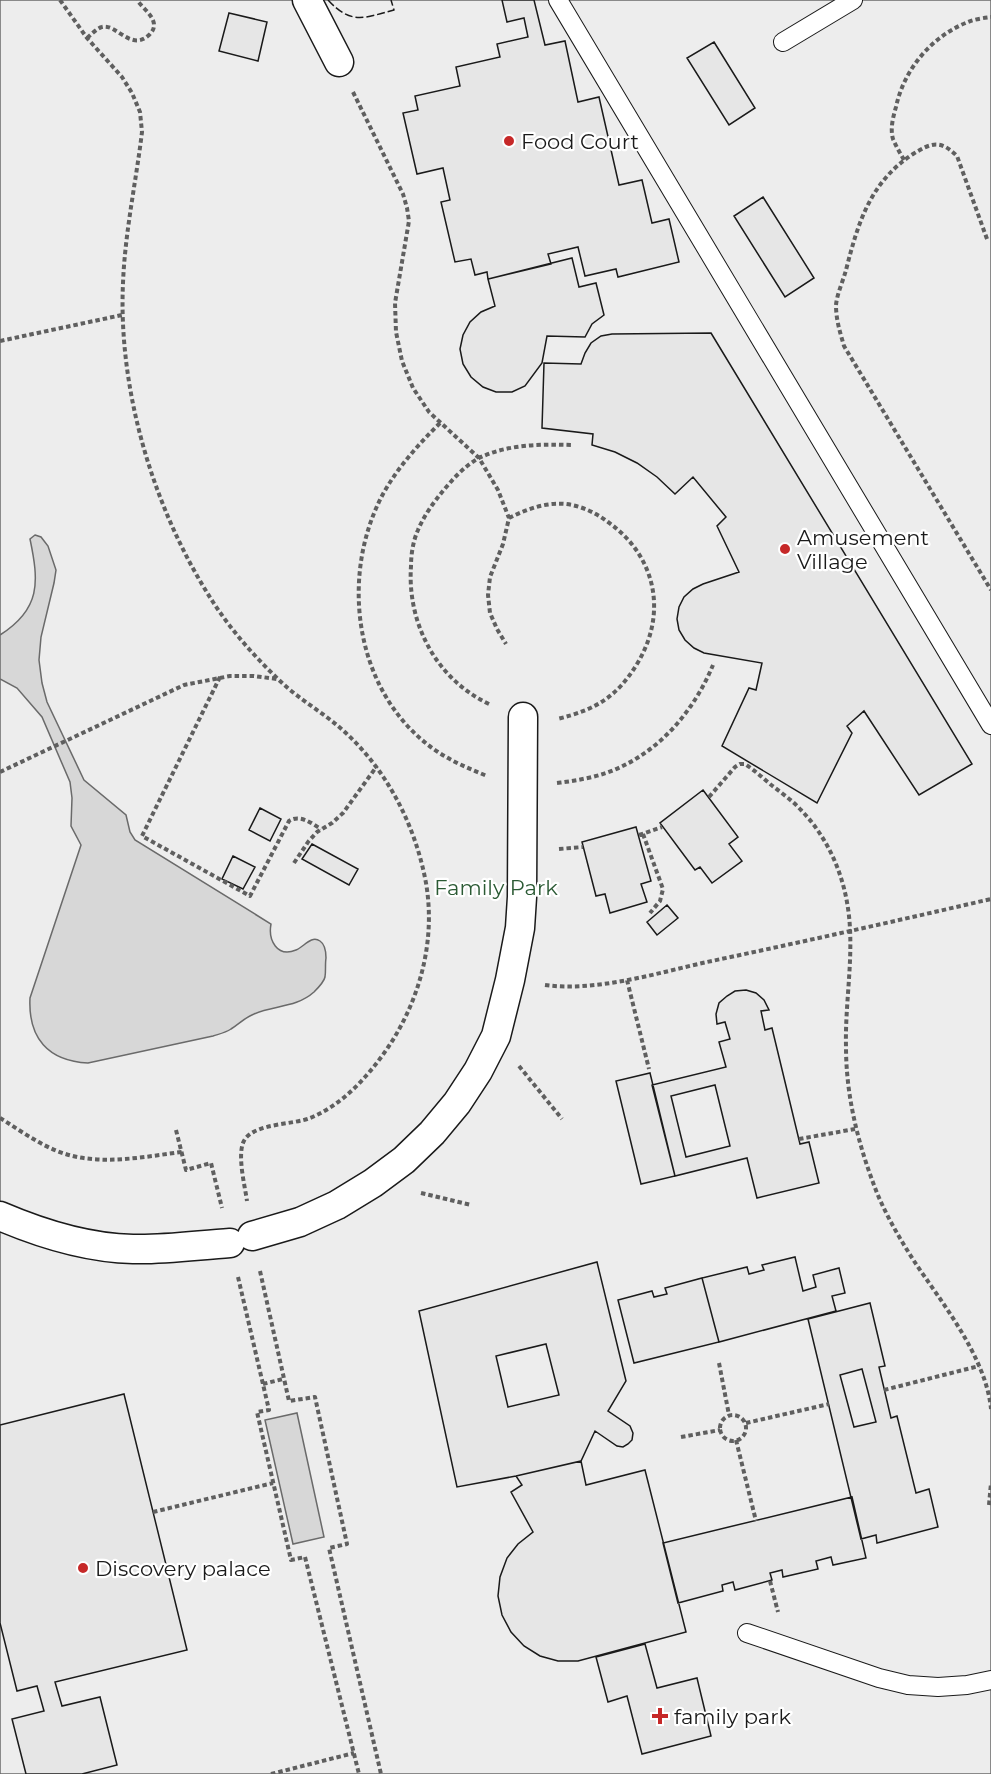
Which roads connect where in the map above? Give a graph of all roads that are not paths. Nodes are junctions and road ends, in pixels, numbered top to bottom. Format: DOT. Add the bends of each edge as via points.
graph roads {
  1 [pos="307,0"];
  2 [pos="558,0"];
  3 [pos="853,0"];
  4 [pos="783,42"];
  5 [pos="339,62"];
  6 [pos="523,717"];
  7 [pos="991,725"];
  8 [pos="0,1216"];
  9 [pos="747,1633"];
  10 [pos="991,1680"];
  1 -- 5 [label="street"];
  2 -- 7 [label="lane"];
  3 -- 4 [label="lane"];
  6 -- 8 [label="street" via="520,928 496,1036 457,1103 404,1160 337,1205 300,1222 241,1239 134,1249 56,1236"];
  9 -- 10 [label="lane" via="908,1685 938,1687"];
}
